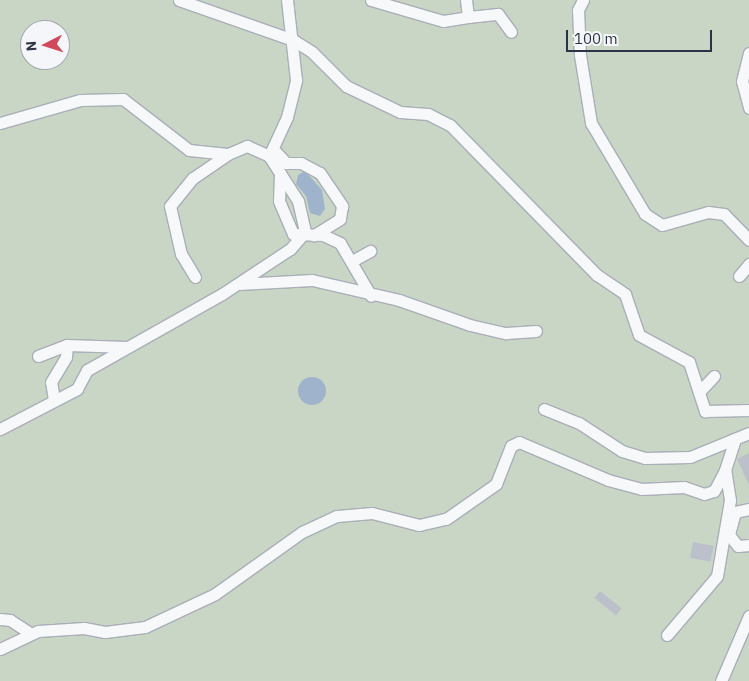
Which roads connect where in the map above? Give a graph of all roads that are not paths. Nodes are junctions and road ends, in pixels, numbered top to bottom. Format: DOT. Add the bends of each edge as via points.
graph roads {
  1 [pos="179,0"];
  2 [pos="287,0"];
  3 [pos="371,0"];
  4 [pos="466,0"];
  5 [pos="583,0"];
  6 [pos="468,17"];
  7 [pos="511,32"];
  8 [pos="293,40"];
  9 [pos="749,53"];
  10 [pos="749,108"];
  11 [pos="0,123"];
  12 [pos="272,153"];
  13 [pos="228,154"];
  14 [pos="280,171"];
  15 [pos="314,235"];
  16 [pos="302,238"];
  17 [pos="749,240"];
  18 [pos="370,251"];
  19 [pos="352,261"];
  20 [pos="749,264"];
  21 [pos="739,276"];
  22 [pos="195,278"];
  23 [pos="237,284"];
  24 [pos="371,296"];
  25 [pos="536,331"];
  26 [pos="67,345"];
  27 [pos="127,347"];
  28 [pos="38,356"];
  29 [pos="714,376"];
  30 [pos="699,392"];
  31 [pos="54,400"];
  32 [pos="544,408"];
  33 [pos="749,410"];
  34 [pos="0,429"];
  35 [pos="749,433"];
  36 [pos="735,439"];
  37 [pos="725,470"];
  38 [pos="714,491"];
  39 [pos="730,500"];
  40 [pos="749,509"];
  41 [pos="749,545"];
  42 [pos="749,616"];
  43 [pos="0,619"];
  44 [pos="30,633"];
  45 [pos="667,635"];
  46 [pos="0,649"];
  47 [pos="721,681"];
  1 -- 8 [label="lane"];
  2 -- 8 [label="lane"];
  3 -- 6 [label="lane" via="443,21"];
  4 -- 6 [label="lane"];
  5 -- 17 [label="lane" via="578,10 580,55 591,123 645,214 662,225 708,212 724,214"];
  6 -- 7 [label="lane" via="498,14"];
  8 -- 12 [label="lane" via="293,97"];
  8 -- 30 [label="lane" via="312,52 346,86 400,112 428,114 459,133 597,275 624,294 639,335 689,362"];
  9 -- 10 [label="lane" via="742,80"];
  11 -- 13 [label="lane" via="103,96 123,99 189,150"];
  12 -- 13 [label="lane" via="247,146"];
  12 -- 14 [label="lane"];
  12 -- 15 [label="lane" via="286,163 301,163 320,173 342,206 340,219"];
  13 -- 22 [label="lane" via="193,178 170,206 182,254"];
  14 -- 16 [label="lane" via="298,201 305,232"];
  14 -- 16 [label="lane" via="279,201 293,234"];
  15 -- 16 [label="lane"];
  15 -- 19 [label="lane" via="335,240"];
  16 -- 23 [label="lane"];
  18 -- 19 [label="lane"];
  19 -- 24 [label="lane"];
  20 -- 21 [label="lane"];
  23 -- 24 [label="lane" via="312,280"];
  23 -- 27 [label="lane" via="159,333"];
  24 -- 25 [label="lane" via="506,333"];
  26 -- 27 [label="lane"];
  26 -- 28 [label="lane"];
  26 -- 31 [label="lane" via="66,357 50,382"];
  27 -- 31 [label="lane" via="87,370 77,390"];
  29 -- 30 [label="lane"];
  30 -- 33 [label="lane" via="704,410"];
  31 -- 34 [label="lane"];
  32 -- 36 [label="lane" via="578,423 622,451 645,458 690,457"];
  35 -- 36 [label="lane"];
  36 -- 37 [label="lane"];
  37 -- 38 [label="lane"];
  37 -- 39 [label="lane"];
  38 -- 39 [label="lane"];
  38 -- 44 [label="lane" via="623,486 519,442 511,446 496,484 446,519 419,525 372,513 337,516 302,532 221,591 145,627 116,632 84,628"];
  39 -- 45 [label="lane" via="717,576"];
  40 -- 41 [label="lane" via="735,512 729,536 738,546"];
  42 -- 47 [label="lane"];
  43 -- 44 [label="lane" via="10,620"];
  44 -- 46 [label="lane"];
}
